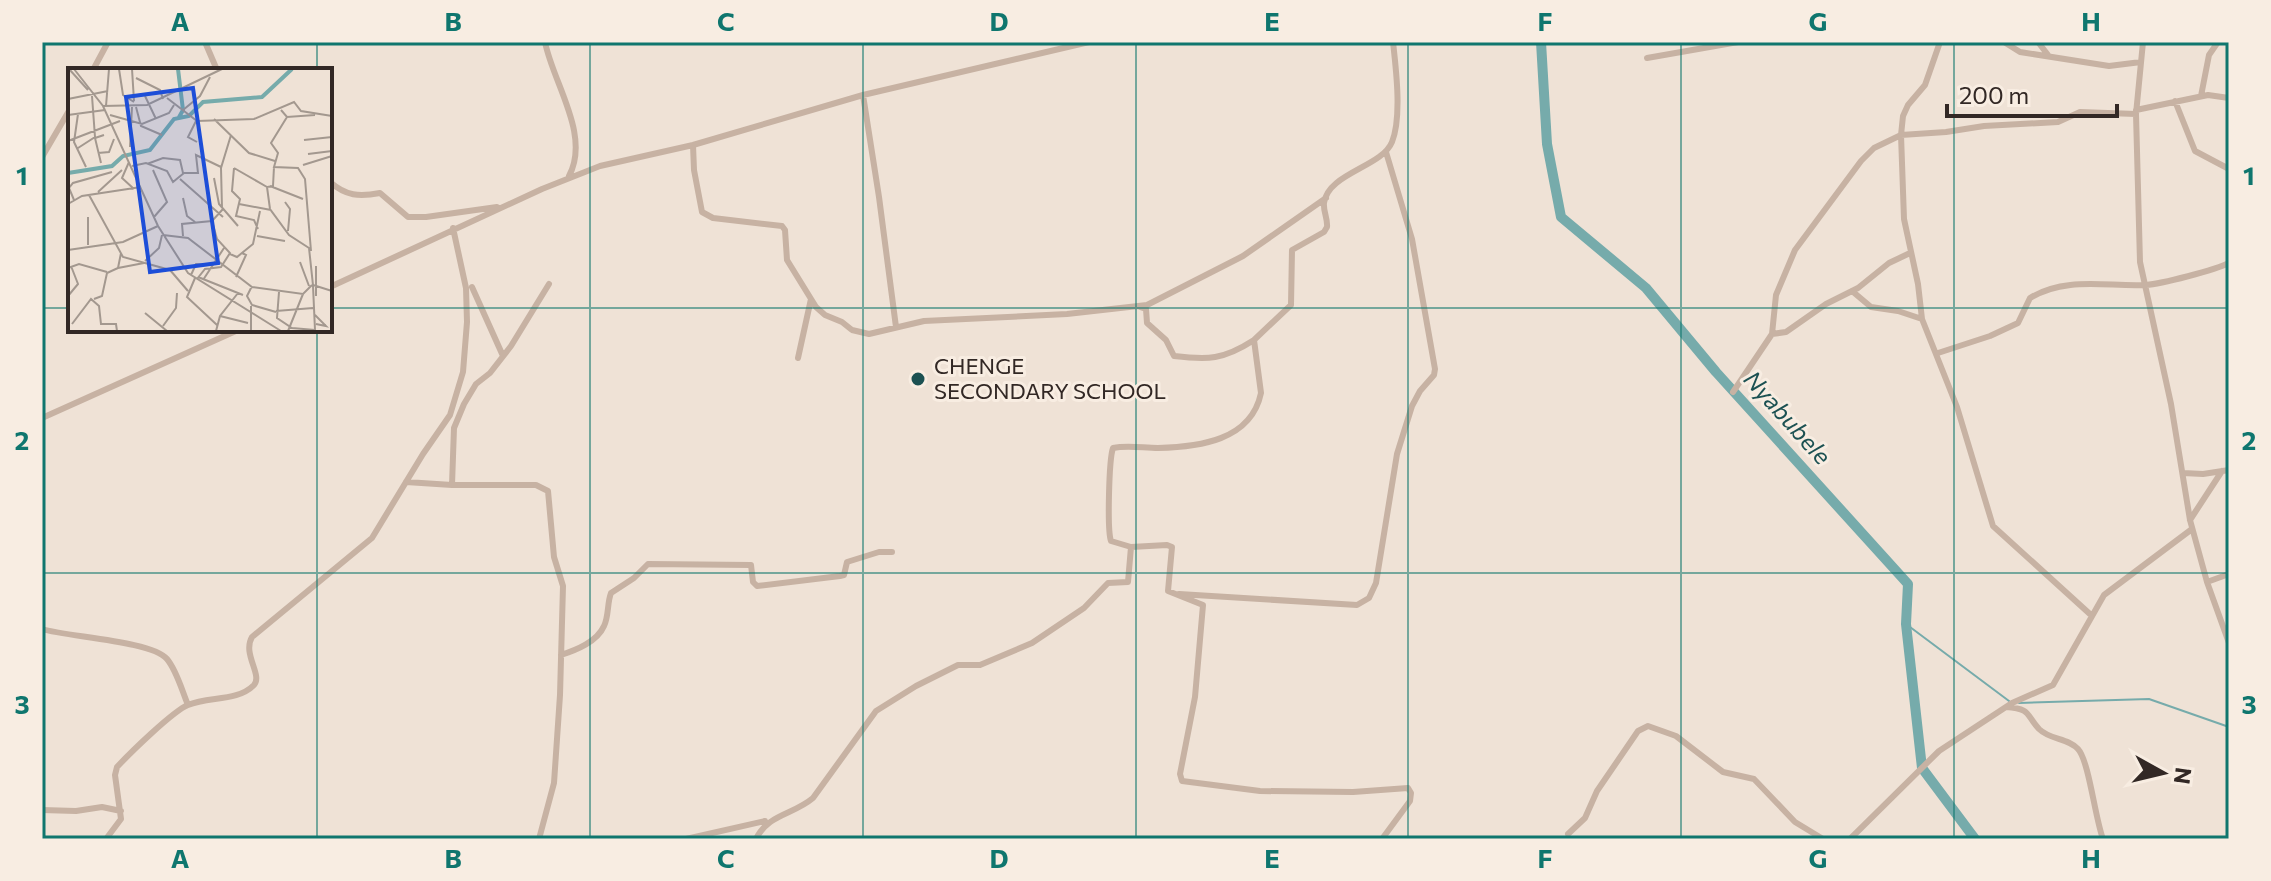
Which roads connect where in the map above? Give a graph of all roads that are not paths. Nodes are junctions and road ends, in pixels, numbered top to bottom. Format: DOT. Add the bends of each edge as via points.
graph roads {
  1 [pos="108,42"];
  2 [pos="205,42"];
  3 [pos="545,42"];
  4 [pos="1089,42"];
  5 [pos="1393,42"];
  6 [pos="1738,42"];
  7 [pos="1940,42"];
  8 [pos="2004,42"];
  9 [pos="2038,42"];
  10 [pos="2143,42"];
  11 [pos="2218,42"];
  12 [pos="2049,56"];
  13 [pos="1647,58"];
  14 [pos="2141,62"];
  15 [pos="94,68"];
  16 [pos="216,68"];
  17 [pos="863,95"];
  18 [pos="2201,96"];
  19 [pos="2229,98"];
  20 [pos="2175,101"];
  21 [pos="68,112"];
  22 [pos="2136,112"];
  23 [pos="1901,135"];
  24 [pos="693,145"];
  25 [pos="1386,152"];
  26 [pos="42,157"];
  27 [pos="2229,169"];
  28 [pos="569,177"];
  29 [pos="332,184"];
  30 [pos="1326,198"];
  31 [pos="508,205"];
  32 [pos="453,228"];
  33 [pos="1910,253"];
  34 [pos="2229,263"];
  35 [pos="549,284"];
  36 [pos="2146,285"];
  37 [pos="332,286"];
  38 [pos="472,287"];
  39 [pos="1852,291"];
  40 [pos="811,298"];
  41 [pos="1140,307"];
  42 [pos="1922,319"];
  43 [pos="896,327"];
  44 [pos="234,332"];
  45 [pos="1772,334"];
  46 [pos="1254,340"];
  47 [pos="1938,353"];
  48 [pos="503,356"];
  49 [pos="798,358"];
  50 [pos="1733,392"];
  51 [pos="42,418"];
  52 [pos="2226,470"];
  53 [pos="2183,473"];
  54 [pos="406,482"];
  55 [pos="452,485"];
  56 [pos="2190,520"];
  57 [pos="2192,529"];
  58 [pos="1131,547"];
  59 [pos="892,552"];
  60 [pos="2229,574"];
  61 [pos="2207,582"];
  62 [pos="1171,593"];
  63 [pos="2091,615"];
  64 [pos="42,629"];
  65 [pos="2229,643"];
  66 [pos="561,655"];
  67 [pos="188,705"];
  68 [pos="2006,707"];
  69 [pos="42,810"];
  70 [pos="121,811"];
  71 [pos="768,820"];
  72 [pos="1568,834"];
  73 [pos="106,839"];
  74 [pos="539,839"];
  75 [pos="686,839"];
  76 [pos="756,839"];
  77 [pos="1382,839"];
  78 [pos="1823,839"];
  79 [pos="1850,839"];
  80 [pos="2103,839"];
  1 -- 15 [label="street"];
  2 -- 16 [label="street"];
  3 -- 28 [label="street" via="577,147"];
  4 -- 17 [label="street"];
  5 -- 25 [label="street" via="1395,128"];
  6 -- 13 [label="street"];
  7 -- 23 [label="street" via="1925,85 1903,116"];
  8 -- 12 [label="street" via="2020,52"];
  9 -- 12 [label="street"];
  10 -- 14 [label="street"];
  11 -- 18 [label="street" via="2209,55"];
  12 -- 14 [label="street" via="2113,67"];
  14 -- 22 [label="street"];
  17 -- 24 [label="street"];
  17 -- 43 [label="street"];
  18 -- 19 [label="street"];
  18 -- 20 [label="street"];
  20 -- 22 [label="street"];
  20 -- 27 [label="street" via="2195,151"];
  21 -- 26 [label="street"];
  22 -- 23 [label="street" via="2080,112 2058,122"];
  22 -- 36 [label="street" via="2138,237"];
  23 -- 33 [label="street"];
  23 -- 45 [label="street" via="1869,151 1795,250 1776,295"];
  24 -- 28 [label="street"];
  24 -- 40 [label="street" via="702,212 713,218 782,226 787,260"];
  25 -- 30 [label="street" via="1345,177"];
  25 -- 62 [label="street" via="1412,239 1435,369 1412,406 1401,440 1369,598 1357,605"];
  28 -- 31 [label="street"];
  29 -- 31 [label="street" via="344,193 380,193 408,217"];
  30 -- 41 [label="street" via="1243,256"];
  30 -- 46 [label="street" via="1324,232 1292,250 1291,305"];
  31 -- 32 [label="street"];
  32 -- 37 [label="street"];
  32 -- 54 [label="street" via="466,288 463,372 450,415"];
  33 -- 39 [label="street"];
  33 -- 42 [label="street"];
  34 -- 36 [label="street"];
  35 -- 48 [label="street"];
  36 -- 47 [label="street" via="2057,288 2030,298 2018,323"];
  36 -- 53 [label="street"];
  38 -- 48 [label="street"];
  39 -- 42 [label="street" via="1871,307"];
  39 -- 45 [label="street" via="1786,332"];
  40 -- 43 [label="street" via="825,315 859,334"];
  40 -- 49 [label="street"];
  41 -- 43 [label="street"];
  41 -- 46 [label="street" via="1174,356 1226,356"];
  42 -- 47 [label="street"];
  44 -- 51 [label="street"];
  45 -- 50 [label="street"];
  46 -- 58 [label="street" via="1261,393 1244,424 1227,437 1199,445 1113,448 1109,537"];
  47 -- 63 [label="street" via="1993,526"];
  48 -- 55 [label="street" via="476,384 459,413"];
  52 -- 53 [label="street"];
  52 -- 56 [label="street"];
  53 -- 56 [label="street"];
  54 -- 55 [label="street"];
  54 -- 67 [label="street" via="372,538 252,637 248,647 255,684 240,695"];
  55 -- 66 [label="street" via="536,485 548,491 554,557 563,586"];
  56 -- 57 [label="street"];
  57 -- 61 [label="street"];
  57 -- 63 [label="street" via="2110,588"];
  58 -- 62 [label="street" via="1172,547 1167,586"];
  58 -- 71 [label="street" via="1128,582 1108,583 1084,608 1025,647 980,665 958,665 876,711 813,798"];
  59 -- 66 [label="street" via="847,562 844,575 757,586 751,565 648,564 611,593 599,633"];
  60 -- 61 [label="street"];
  61 -- 65 [label="street"];
  62 -- 77 [label="street" via="1201,603 1203,609 1182,781 1260,791 1408,788 1410,801"];
  63 -- 68 [label="street" via="2053,685"];
  64 -- 67 [label="street" via="161,654"];
  66 -- 74 [label="street" via="554,783"];
  67 -- 70 [label="street" via="117,767"];
  68 -- 79 [label="street" via="1939,751"];
  68 -- 80 [label="street" via="2025,710 2043,732 2078,749"];
  69 -- 70 [label="street"];
  70 -- 73 [label="street" via="118,826"];
  71 -- 75 [label="street"];
  71 -- 76 [label="street"];
  72 -- 78 [label="street" via="1585,818 1638,731 1648,726 1676,736 1723,772 1754,779 1795,822"];
}
